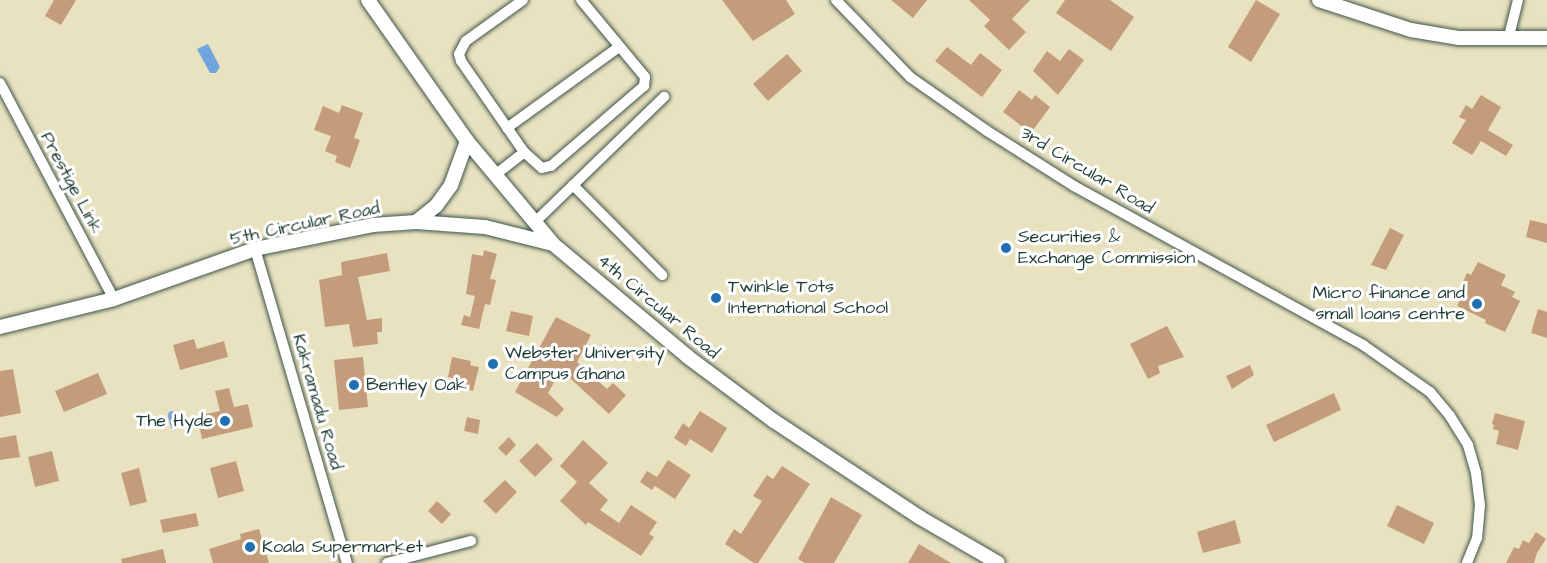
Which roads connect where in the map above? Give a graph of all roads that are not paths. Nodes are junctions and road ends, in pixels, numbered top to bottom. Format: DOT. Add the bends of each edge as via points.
graph roads {
  1 [pos="368,0"];
  2 [pos="523,0"];
  3 [pos="581,0"];
  4 [pos="836,0"];
  5 [pos="1319,0"];
  6 [pos="1518,0"];
  7 [pos="1547,38"];
  8 [pos="1508,40"];
  9 [pos="619,47"];
  10 [pos="0,83"];
  11 [pos="664,97"];
  12 [pos="507,128"];
  13 [pos="467,141"];
  14 [pos="524,152"];
  15 [pos="495,175"];
  16 [pos="573,185"];
  17 [pos="416,222"];
  18 [pos="535,222"];
  19 [pos="553,244"];
  20 [pos="255,249"];
  21 [pos="662,275"];
  22 [pos="114,299"];
  23 [pos="0,327"];
  24 [pos="471,541"];
  25 [pos="347,563"];
  26 [pos="387,563"];
  27 [pos="998,563"];
  28 [pos="1467,563"];
  1 -- 13 [label="street, 4th Circular Road"];
  2 -- 12 [label="street" via="466,41 459,54"];
  3 -- 9 [label="street"];
  4 -- 28 [label="street, 3rd Circular Road" via="910,77 987,131 1074,186 1363,345 1430,392 1468,445 1476,472 1480,505 1477,538"];
  5 -- 8 [label="street" via="1411,30 1459,38"];
  6 -- 8 [label="street"];
  7 -- 8 [label="street"];
  9 -- 12 [label="street"];
  9 -- 14 [label="street" via="645,76 644,86 551,166 542,168"];
  10 -- 22 [label="street, Prestige Link"];
  11 -- 16 [label="street"];
  12 -- 14 [label="street"];
  13 -- 15 [label="street, 4th Circular Road"];
  13 -- 17 [label="street" via="452,185 436,206"];
  14 -- 15 [label="street"];
  15 -- 18 [label="street, 4th Circular Road"];
  16 -- 18 [label="street"];
  16 -- 21 [label="street"];
  17 -- 19 [label="street, 5th Circular Road" via="485,227"];
  17 -- 20 [label="street, 5th Circular Road" via="373,225"];
  18 -- 19 [label="street, 4th Circular Road"];
  19 -- 27 [label="street, 4th Circular Road" via="688,357 774,421 919,517"];
  20 -- 22 [label="street, 5th Circular Road"];
  20 -- 25 [label="street, Kakramadu Road"];
  22 -- 23 [label="street, 5th Circular Road"];
  24 -- 26 [label="street"];
}
